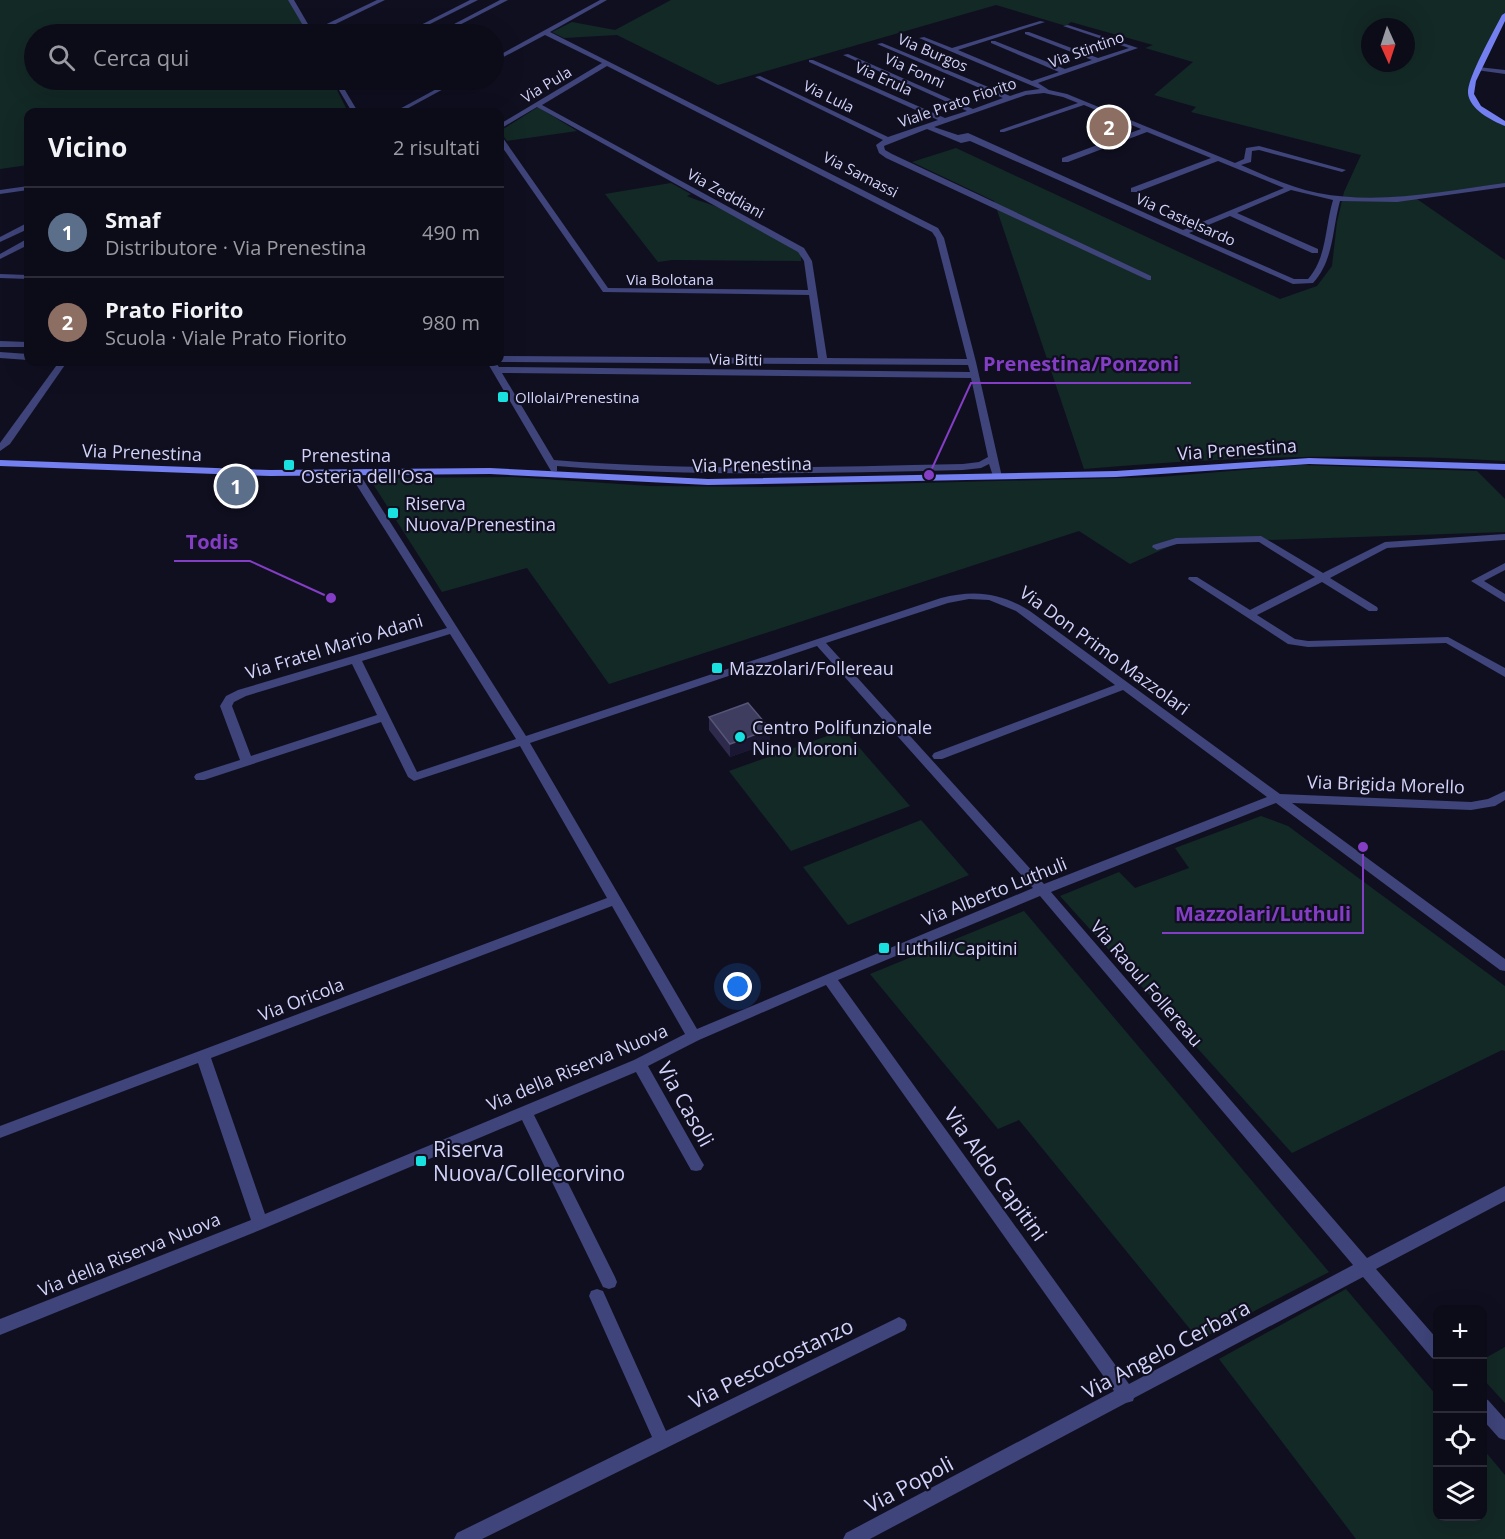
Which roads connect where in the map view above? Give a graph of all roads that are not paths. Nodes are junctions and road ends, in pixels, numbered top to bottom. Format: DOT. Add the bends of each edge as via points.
graph roads {
  1 [pos="291,0"];
  2 [pos="382,0"];
  3 [pos="475,0"];
  4 [pos="505,0"];
  5 [pos="604,0"];
  6 [pos="447,14"];
  7 [pos="1505,15"];
  8 [pos="470,19"];
  9 [pos="432,22"];
  10 [pos="1042,22"];
  11 [pos="305,24"];
  12 [pos="332,24"];
  13 [pos="428,24"];
  14 [pos="452,24"];
  15 [pos="459,24"];
  16 [pos="1066,26"];
  17 [pos="545,32"];
  18 [pos="1027,33"];
  19 [pos="922,38"];
  20 [pos="993,42"];
  21 [pos="880,44"];
  22 [pos="952,50"];
  23 [pos="504,55"];
  24 [pos="846,55"];
  25 [pos="812,61"];
  26 [pos="1099,61"];
  27 [pos="607,63"];
  28 [pos="1478,69"];
  29 [pos="1489,70"];
  30 [pos="1066,72"];
  31 [pos="1505,72"];
  32 [pos="758,77"];
  33 [pos="1032,83"];
  34 [pos="1505,83"];
  35 [pos="342,90"];
  36 [pos="438,90"];
  37 [pos="1046,91"];
  38 [pos="1009,98"];
  39 [pos="1083,103"];
  40 [pos="538,105"];
  41 [pos="353,108"];
  42 [pos="404,108"];
  43 [pos="974,111"];
  44 [pos="945,121"];
  45 [pos="1505,124"];
  46 [pos="504,125"];
  47 [pos="928,126"];
  48 [pos="1148,129"];
  49 [pos="1002,131"];
  50 [pos="888,140"];
  51 [pos="504,147"];
  52 [pos="1218,158"];
  53 [pos="1065,160"];
  54 [pos="1235,165"];
  55 [pos="1342,170"];
  56 [pos="1505,185"];
  57 [pos="1290,188"];
  58 [pos="24,189"];
  59 [pos="1134,190"];
  60 [pos="0,192"];
  61 [pos="1337,199"];
  62 [pos="1230,213"];
  63 [pos="24,228"];
  64 [pos="1183,233"];
  65 [pos="0,240"];
  66 [pos="24,244"];
  67 [pos="1315,250"];
  68 [pos="0,257"];
  69 [pos="0,276"];
  70 [pos="24,277"];
  71 [pos="1148,278"];
  72 [pos="811,294"];
  73 [pos="0,344"];
  74 [pos="24,345"];
  75 [pos="0,355"];
  76 [pos="24,357"];
  77 [pos="504,359"];
  78 [pos="823,362"];
  79 [pos="972,362"];
  80 [pos="60,366"];
  81 [pos="493,366"];
  82 [pos="975,375"];
  83 [pos="0,447"];
  84 [pos="992,459"];
  85 [pos="0,463"];
  86 [pos="550,463"];
  87 [pos="1505,467"];
  88 [pos="354,473"];
  89 [pos="557,474"];
  90 [pos="997,477"];
  91 [pos="1505,537"];
  92 [pos="1157,547"];
  93 [pos="1505,566"];
  94 [pos="1322,576"];
  95 [pos="1193,579"];
  96 [pos="1505,599"];
  97 [pos="1373,609"];
  98 [pos="1249,615"];
  99 [pos="453,630"];
  100 [pos="820,643"];
  101 [pos="355,659"];
  102 [pos="1505,673"];
  103 [pos="1125,685"];
  104 [pos="384,717"];
  105 [pos="522,741"];
  106 [pos="938,756"];
  107 [pos="247,762"];
  108 [pos="200,777"];
  109 [pos="1505,795"];
  110 [pos="1277,798"];
  111 [pos="1042,890"];
  112 [pos="615,900"];
  113 [pos="1505,966"];
  114 [pos="830,978"];
  115 [pos="694,1036"];
  116 [pos="203,1056"];
  117 [pos="639,1064"];
  118 [pos="525,1111"];
  119 [pos="0,1132"];
  120 [pos="696,1165"];
  121 [pos="1505,1193"];
  122 [pos="260,1222"];
  123 [pos="1365,1268"];
  124 [pos="609,1282"];
  125 [pos="597,1296"];
  126 [pos="899,1325"];
  127 [pos="0,1327"];
  128 [pos="1433,1348"];
  129 [pos="1127,1395"];
  130 [pos="1487,1412"];
  131 [pos="1505,1432"];
  132 [pos="662,1441"];
  133 [pos="987,1468"];
  134 [pos="463,1539"];
  135 [pos="852,1539"];
  1 -- 11 [label="street"];
  2 -- 12 [label="street"];
  3 -- 6 [label="street"];
  4 -- 8 [label="street"];
  5 -- 17 [label="street"];
  6 -- 8 [label="street"];
  6 -- 9 [label="street"];
  7 -- 28 [label="main road"];
  8 -- 15 [label="street"];
  9 -- 13 [label="street"];
  9 -- 14 [label="street"];
  10 -- 22 [label="street"];
  16 -- 26 [label="street, Via Stintino" via="1135,47"];
  17 -- 23 [label="street"];
  17 -- 27 [label="street, Via Samassi"];
  18 -- 26 [label="street"];
  19 -- 22 [label="street"];
  20 -- 30 [label="street"];
  21 -- 38 [label="street, Via Burgos"];
  22 -- 33 [label="street"];
  24 -- 43 [label="street, Via Fonni"];
  25 -- 44 [label="street, Via Erula"];
  26 -- 30 [label="street, Via Stintino"];
  27 -- 40 [label="street, Via Pula"];
  27 -- 79 [label="street, Via Samassi" via="934,229 940,238"];
  28 -- 29 [label="street"];
  28 -- 45 [label="main road" via="1472,100"];
  29 -- 31 [label="street"];
  29 -- 34 [label="street"];
  30 -- 33 [label="street, Via Stintino"];
  32 -- 50 [label="street, Via Lula"];
  33 -- 37 [label="street, Via Stintino"];
  35 -- 41 [label="street"];
  36 -- 42 [label="street"];
  37 -- 38 [label="street, Viale Prato Fiorito"];
  37 -- 39 [label="street, Viale Prato Fiorito"];
  38 -- 43 [label="street, Viale Prato Fiorito"];
  39 -- 48 [label="street, Viale Prato Fiorito"];
  39 -- 49 [label="street"];
  40 -- 46 [label="street, Via Pula"];
  40 -- 72 [label="street, Via Zeddiani" via="798,249 808,261"];
  43 -- 44 [label="street, Viale Prato Fiorito"];
  44 -- 47 [label="street, Viale Prato Fiorito"];
  47 -- 50 [label="street, Viale Prato Fiorito"];
  47 -- 64 [label="street, Via Castelsardo" via="956,137 965,135"];
  48 -- 52 [label="street, Viale Prato Fiorito"];
  48 -- 53 [label="street"];
  50 -- 71 [label="street, Viale Prato Fiorito" via="880,147 889,156"];
  51 -- 72 [label="street, Via Bolotana" via="606,290"];
  52 -- 54 [label="street, Viale Prato Fiorito"];
  52 -- 59 [label="street"];
  54 -- 55 [label="street" via="1248,160 1247,153 1257,148"];
  54 -- 57 [label="street, Viale Prato Fiorito"];
  56 -- 61 [label="street, Viale Prato Fiorito" via="1386,200"];
  57 -- 61 [label="street, Viale Prato Fiorito"];
  57 -- 62 [label="street"];
  58 -- 60 [label="street"];
  61 -- 64 [label="street, Via Castelsardo" via="1330,218 1324,264 1307,282 1288,280"];
  62 -- 64 [label="street"];
  62 -- 67 [label="street"];
  63 -- 65 [label="street"];
  66 -- 68 [label="street"];
  69 -- 70 [label="street"];
  72 -- 78 [label="street, Via Zeddiani"];
  73 -- 74 [label="street"];
  75 -- 76 [label="street"];
  77 -- 78 [label="street, Via Bitti"];
  78 -- 79 [label="street, Via Bitti"];
  79 -- 82 [label="street, Via Samassi"];
  80 -- 83 [label="street" via="6,444"];
  81 -- 82 [label="street, Via Bitti"];
  81 -- 86 [label="street"];
  82 -- 84 [label="street, Via Samassi"];
  84 -- 86 [label="street" via="969,467 747,472"];
  84 -- 90 [label="street, Via Samassi"];
  85 -- 88 [label="main road, Via Prenestina"];
  86 -- 89 [label="street"];
  87 -- 90 [label="main road, Via Prenestina" via="1309,460 1155,472"];
  88 -- 89 [label="main road, Via Prenestina"];
  88 -- 99 [label="street, Via della Riserva Nuova"];
  89 -- 90 [label="main road, Via Prenestina" via="708,482"];
  91 -- 94 [label="street" via="1389,543"];
  92 -- 94 [label="street" via="1176,541 1261,539"];
  93 -- 96 [label="street" via="1476,581"];
  94 -- 97 [label="street"];
  94 -- 98 [label="street"];
  95 -- 98 [label="street"];
  98 -- 102 [label="street" via="1287,640 1302,644 1448,640"];
  99 -- 101 [label="street, Via Fratel Mario Adani"];
  99 -- 105 [label="street, Via della Riserva Nuova"];
  100 -- 103 [label="street, Via Don Primo Mazzolari" via="945,600 986,594 1025,612"];
  100 -- 105 [label="street, Via Don Primo Mazzolari"];
  100 -- 111 [label="street, Via Raoul Follereau"];
  101 -- 104 [label="street"];
  101 -- 107 [label="street, Via Fratel Mario Adani" via="228,700 226,712"];
  103 -- 106 [label="street"];
  103 -- 110 [label="street, Via Don Primo Mazzolari"];
  104 -- 105 [label="street, Via Don Primo Mazzolari" via="414,777"];
  104 -- 107 [label="street"];
  105 -- 112 [label="street, Via della Riserva Nuova"];
  107 -- 108 [label="street"];
  109 -- 110 [label="street, Via Brigida Morello" via="1494,802 1471,806"];
  110 -- 111 [label="street, Via Alberto Luthuli"];
  110 -- 113 [label="street, Via Don Primo Mazzolari"];
  111 -- 114 [label="street, Via Alberto Luthuli"];
  111 -- 123 [label="street, Via Raoul Follereau"];
  112 -- 115 [label="street, Via della Riserva Nuova"];
  112 -- 116 [label="street, Via Oricola"];
  114 -- 115 [label="street, Via Alberto Luthuli"];
  114 -- 129 [label="street, Via Aldo Capitini"];
  115 -- 117 [label="street, Via della Riserva Nuova"];
  116 -- 119 [label="street, Via Oricola"];
  116 -- 122 [label="street"];
  117 -- 118 [label="street, Via della Riserva Nuova"];
  117 -- 120 [label="street, Via Casoli"];
  118 -- 122 [label="street, Via della Riserva Nuova"];
  118 -- 124 [label="street"];
  121 -- 123 [label="street, Via Angelo Cerbara"];
  122 -- 127 [label="street, Via della Riserva Nuova"];
  123 -- 128 [label="street, Via Raoul Follereau"];
  123 -- 129 [label="street, Via Angelo Cerbara"];
  125 -- 132 [label="street"];
  126 -- 132 [label="street, Via Pescocostanzo"];
  129 -- 133 [label="street, Via Angelo Cerbara"];
  130 -- 131 [label="street"];
  132 -- 134 [label="street, Via Pescocostanzo"];
  133 -- 135 [label="street, Via Popoli"];
}
